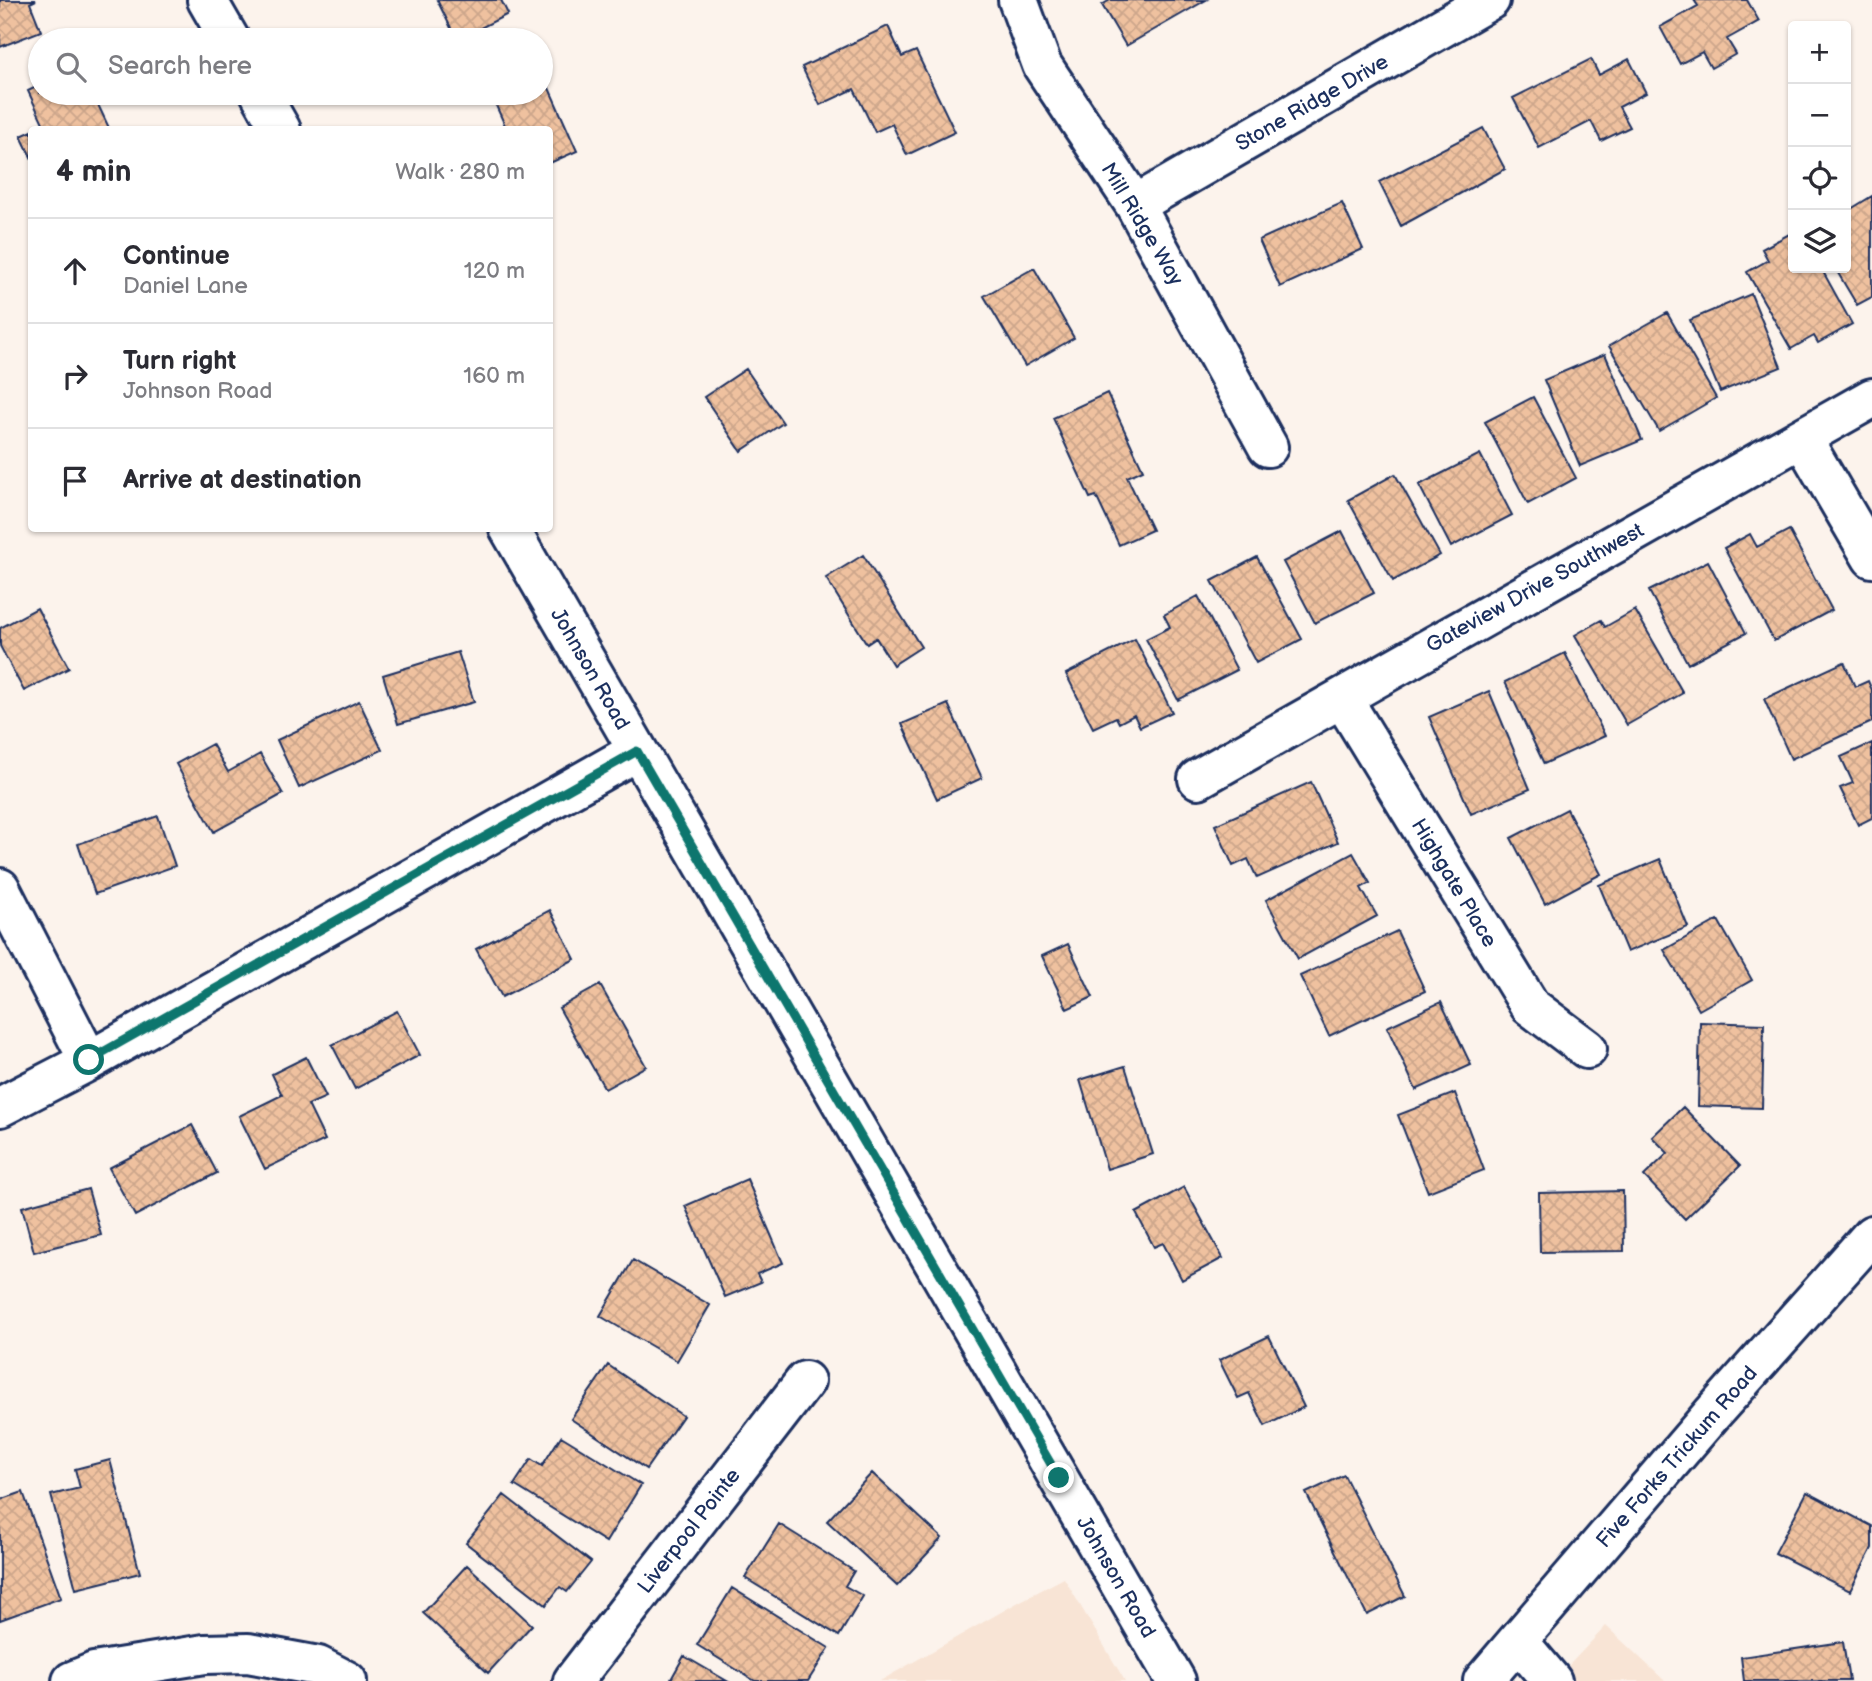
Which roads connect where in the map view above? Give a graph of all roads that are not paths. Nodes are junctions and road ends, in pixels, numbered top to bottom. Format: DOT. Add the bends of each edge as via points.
graph roads {
  1 [pos="207,0"];
  2 [pos="1018,0"];
  3 [pos="1490,0"];
  4 [pos="223,28"];
  5 [pos="267,105"];
  6 [pos="279,126"];
  7 [pos="1135,205"];
  8 [pos="1872,398"];
  9 [pos="1802,438"];
  10 [pos="1268,447"];
  11 [pos="511,532"];
  12 [pos="1872,558"];
  13 [pos="1342,698"];
  14 [pos="637,751"];
  15 [pos="1198,779"];
  16 [pos="0,888"];
  17 [pos="1587,1049"];
  18 [pos="89,1060"];
  19 [pos="0,1107"];
  20 [pos="1872,1235"];
  21 [pos="804,1381"];
  22 [pos="1518,1642"];
  23 [pos="1173,1680"];
  24 [pos="72,1681"];
  25 [pos="347,1681"];
  26 [pos="573,1681"];
  27 [pos="1483,1681"];
  28 [pos="1552,1681"];
  1 -- 4 [label="street"];
  2 -- 7 [label="street, Mill Ridge Way" via="1042,65"];
  3 -- 7 [label="street, Stone Ridge Drive"];
  5 -- 6 [label="street"];
  7 -- 10 [label="street, Mill Ridge Way"];
  8 -- 9 [label="street, Gateview Drive Southwest"];
  9 -- 12 [label="street"];
  9 -- 13 [label="street, Gateview Drive Southwest"];
  11 -- 14 [label="street, Johnson Road"];
  13 -- 15 [label="street, Gateview Drive Southwest"];
  13 -- 17 [label="street, Highgate Place" via="1530,1006"];
  14 -- 18 [label="street"];
  14 -- 23 [label="street, Johnson Road"];
  16 -- 18 [label="street"];
  18 -- 19 [label="street"];
  20 -- 22 [label="street, Five Forks Trickum Road"];
  21 -- 26 [label="street, Liverpool Pointe"];
  22 -- 27 [label="street, Five Forks Trickum Road"];
  22 -- 28 [label="street"];
  24 -- 25 [label="street" via="94,1672 205,1654 248,1653 318,1666"];
}
